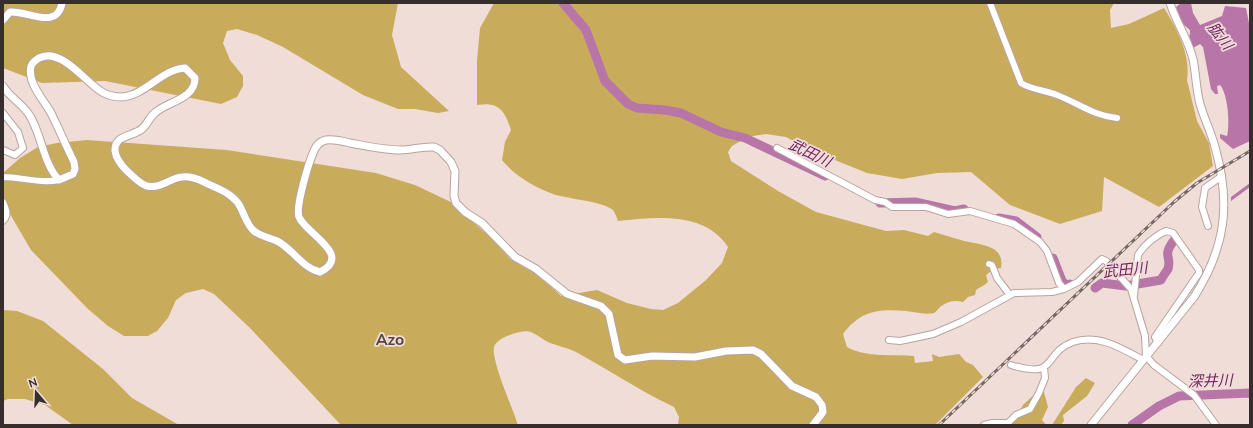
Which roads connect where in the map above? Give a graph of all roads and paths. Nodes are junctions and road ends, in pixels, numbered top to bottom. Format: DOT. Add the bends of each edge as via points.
graph roads {
  1 [pos="62,3"];
  2 [pos="990,3"];
  3 [pos="1170,3"];
  4 [pos="3,20"];
  5 [pos="3,86"];
  6 [pos="3,113"];
  7 [pos="1117,118"];
  8 [pos="777,148"];
  9 [pos="3,150"];
  10 [pos="1222,176"];
  11 [pos="3,177"];
  12 [pos="59,180"];
  13 [pos="3,202"];
  14 [pos="3,221"];
  15 [pos="1208,226"];
  16 [pos="989,264"];
  17 [pos="1064,289"];
  18 [pos="1010,295"];
  19 [pos="1134,296"];
  20 [pos="889,340"];
  21 [pos="1158,343"];
  22 [pos="1144,358"];
  23 [pos="1011,365"];
  24 [pos="1044,367"];
  25 [pos="813,425"];
  26 [pos="984,425"];
  27 [pos="1091,425"];
  28 [pos="1216,425"];
  1 -- 4 [label="street" via="55,16 48,19 18,11 10,12"];
  2 -- 7 [label="street" via="1021,83 1066,98 1095,114"];
  3 -- 10 [label="street" via="1186,38 1200,103"];
  5 -- 12 [label="street" via="30,117 50,166"];
  6 -- 9 [label="street" via="18,132 23,148 15,155"];
  8 -- 17 [label="street" via="892,207 926,207 948,214 970,211 1014,224 1040,242 1047,251 1059,283"];
  10 -- 15 [label="street" via="1205,188 1202,207"];
  10 -- 21 [label="street" via="1224,213 1215,258 1194,297"];
  11 -- 12 [label="street" via="45,182"];
  12 -- 25 [label="street" via="73,174 74,162 30,73 31,65 36,59 46,55 61,59 103,93 122,97 134,94 178,68 185,68 195,78 195,85 190,92 158,110 137,132 121,138 116,144 115,152 118,159 146,186 185,176 226,193 237,202 255,232 277,241 313,271 326,270 332,258 326,245 299,217 298,209 304,183 317,146 325,140 335,140 388,149 434,147 451,162 455,171 456,203 464,212 482,223 515,256 567,294 601,306 609,314 618,355 625,360 652,356 695,357 726,350 753,350 761,354 788,382 816,397 820,402 823,412"];
  13 -- 14 [label="street" via="7,212"];
  16 -- 18 [label="street"];
  17 -- 18 [label="street"];
  17 -- 19 [label="street" via="1078,282 1102,259 1127,284"];
  18 -- 20 [label="street" via="933,334 900,341"];
  19 -- 21 [label="street" via="1138,254 1160,233 1166,231 1172,234 1199,273 1155,337"];
  19 -- 22 [label="street" via="1145,336"];
  21 -- 22 [label="street"];
  22 -- 24 [label="street" via="1116,346 1087,340 1073,342"];
  22 -- 27 [label="street"];
  22 -- 28 [label="street" via="1194,395"];
  23 -- 24 [label="street" via="1028,370"];
  24 -- 26 [label="street" via="1045,378 1030,409 1016,415 1008,423"];
}
